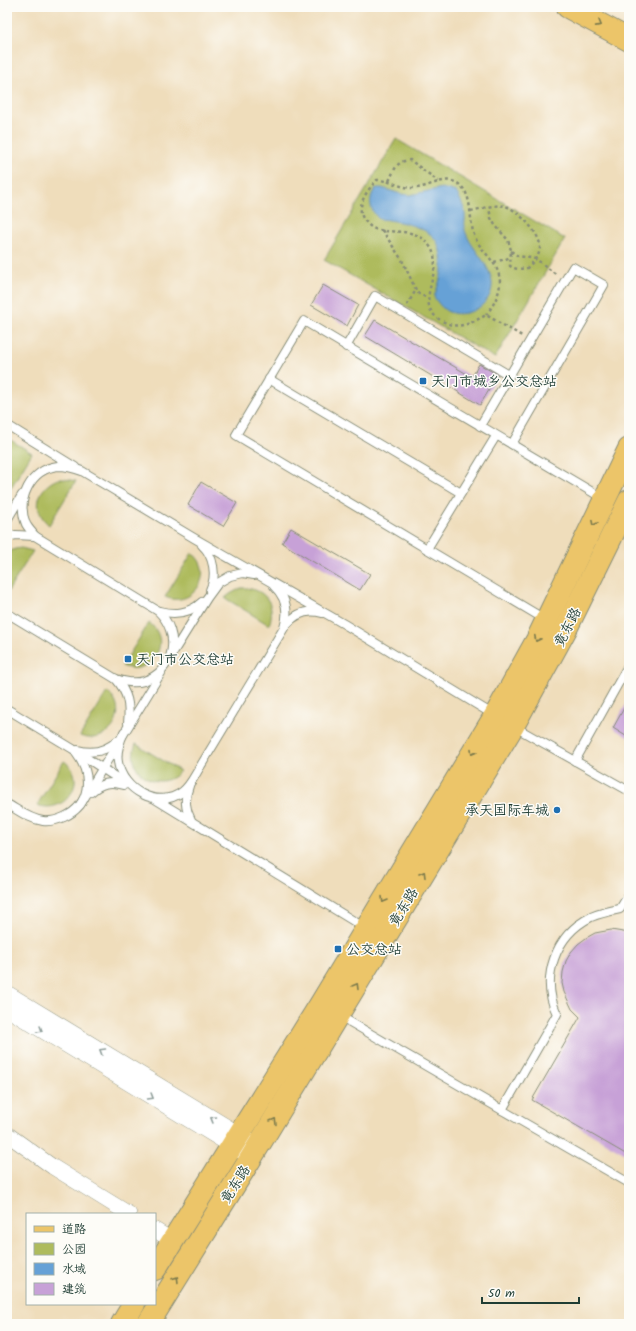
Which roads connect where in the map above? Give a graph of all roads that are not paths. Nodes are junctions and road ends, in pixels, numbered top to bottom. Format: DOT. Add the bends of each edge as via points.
graph roads {
  1 [pos="568,7"];
  2 [pos="597,7"];
  3 [pos="629,24"];
  4 [pos="629,40"];
  5 [pos="346,347"];
  6 [pos="510,375"];
  7 [pos="269,379"];
  8 [pos="7,425"];
  9 [pos="480,426"];
  10 [pos="496,436"];
  11 [pos="512,444"];
  12 [pos="629,449"];
  13 [pos="82,471"];
  14 [pos="26,488"];
  15 [pos="461,493"];
  16 [pos="605,500"];
  17 [pos="627,508"];
  18 [pos="7,520"];
  19 [pos="35,536"];
  20 [pos="7,537"];
  21 [pos="194,538"];
  22 [pos="427,549"];
  23 [pos="270,581"];
  24 [pos="206,598"];
  25 [pos="158,611"];
  26 [pos="7,613"];
  27 [pos="326,613"];
  28 [pos="546,620"];
  29 [pos="283,628"];
  30 [pos="166,664"];
  31 [pos="629,664"];
  32 [pos="116,679"];
  33 [pos="7,709"];
  34 [pos="504,721"];
  35 [pos="124,732"];
  36 [pos="73,749"];
  37 [pos="575,761"];
  38 [pos="102,768"];
  39 [pos="190,784"];
  40 [pos="133,789"];
  41 [pos="629,791"];
  42 [pos="155,798"];
  43 [pos="7,804"];
  44 [pos="80,805"];
  45 [pos="190,820"];
  46 [pos="629,894"];
  47 [pos="375,934"];
  48 [pos="7,993"];
  49 [pos="7,1009"];
  50 [pos="338,1015"];
  51 [pos="502,1110"];
  52 [pos="7,1134"];
  53 [pos="236,1141"];
  54 [pos="255,1152"];
  55 [pos="629,1183"];
  56 [pos="127,1213"];
  57 [pos="164,1235"];
  58 [pos="156,1266"];
  59 [pos="133,1305"];
  60 [pos="122,1324"];
  61 [pos="148,1324"];
  1 -- 4 [label="main road, one-way"];
  2 -- 3 [label="main road"];
  5 -- 6 [label="lane" via="375,296"];
  5 -- 7 [label="lane" via="304,321"];
  5 -- 9 [label="lane"];
  6 -- 9 [label="lane"];
  6 -- 11 [label="lane" via="573,267 604,285"];
  7 -- 15 [label="lane"];
  7 -- 22 [label="lane" via="236,434"];
  8 -- 13 [label="lane"];
  9 -- 10 [label="lane"];
  10 -- 11 [label="lane"];
  10 -- 15 [label="lane"];
  11 -- 16 [label="lane"];
  12 -- 16 [label="main road, 竟东路"];
  13 -- 14 [label="lane" via="57,466 34,477"];
  13 -- 21 [label="lane"];
  14 -- 18 [label="lane"];
  14 -- 19 [label="lane" via="22,500 22,513 27,526"];
  15 -- 22 [label="lane"];
  16 -- 28 [label="main road, 竟东路, one-way"];
  17 -- 34 [label="main road, 竟东路" via="566,628"];
  19 -- 20 [label="lane"];
  19 -- 25 [label="lane"];
  21 -- 23 [label="lane"];
  21 -- 24 [label="lane" via="204,547 211,559 214,572 213,586"];
  22 -- 28 [label="lane"];
  23 -- 24 [label="lane" via="244,573 230,576 218,583"];
  23 -- 27 [label="lane"];
  23 -- 29 [label="lane" via="280,591 286,604 287,617"];
  24 -- 25 [label="lane" via="197,607 184,613"];
  24 -- 30 [label="lane"];
  25 -- 30 [label="lane" via="170,627 173,640"];
  26 -- 32 [label="lane"];
  27 -- 29 [label="lane" via="308,611 291,619"];
  27 -- 34 [label="lane"];
  28 -- 34 [label="main road, 竟东路, one-way"];
  29 -- 39 [label="lane"];
  30 -- 32 [label="lane" via="155,676 143,681 129,682"];
  30 -- 35 [label="lane"];
  31 -- 37 [label="lane"];
  32 -- 35 [label="lane" via="127,697 130,710"];
  33 -- 36 [label="lane"];
  34 -- 37 [label="lane"];
  34 -- 47 [label="main road, 竟东路"];
  35 -- 36 [label="lane" via="112,745 100,751 86,752"];
  35 -- 38 [label="lane"];
  35 -- 40 [label="lane" via="118,748 118,762 122,775"];
  36 -- 38 [label="lane"];
  36 -- 44 [label="lane" via="85,766 88,779 86,793"];
  37 -- 41 [label="lane"];
  38 -- 40 [label="lane"];
  38 -- 44 [label="lane"];
  39 -- 42 [label="lane" via="174,796"];
  39 -- 45 [label="lane" via="185,802"];
  40 -- 42 [label="lane"];
  40 -- 44 [label="lane" via="108,782 88,794"];
  42 -- 45 [label="lane"];
  43 -- 44 [label="lane" via="31,818 44,821 58,820"];
  45 -- 47 [label="lane"];
  46 -- 51 [label="lane" via="620,909 601,913 583,922 574,928 561,944 552,963 550,984 557,1014"];
  50 -- 47 [label="main road, 竟东路, one-way"];
  47 -- 53 [label="main road, 竟东路"];
  53 -- 48 [label="street, one-way"];
  49 -- 53 [label="street, one-way"];
  50 -- 51 [label="lane"];
  54 -- 50 [label="main road, 竟东路, one-way"];
  51 -- 55 [label="lane"];
  52 -- 56 [label="street"];
  53 -- 54 [label="street"];
  53 -- 57 [label="main road, 竟东路"];
  61 -- 54 [label="main road, 竟东路, one-way"];
  57 -- 58 [label="main road, 竟东路"];
  59 -- 60 [label="main road"];
}
